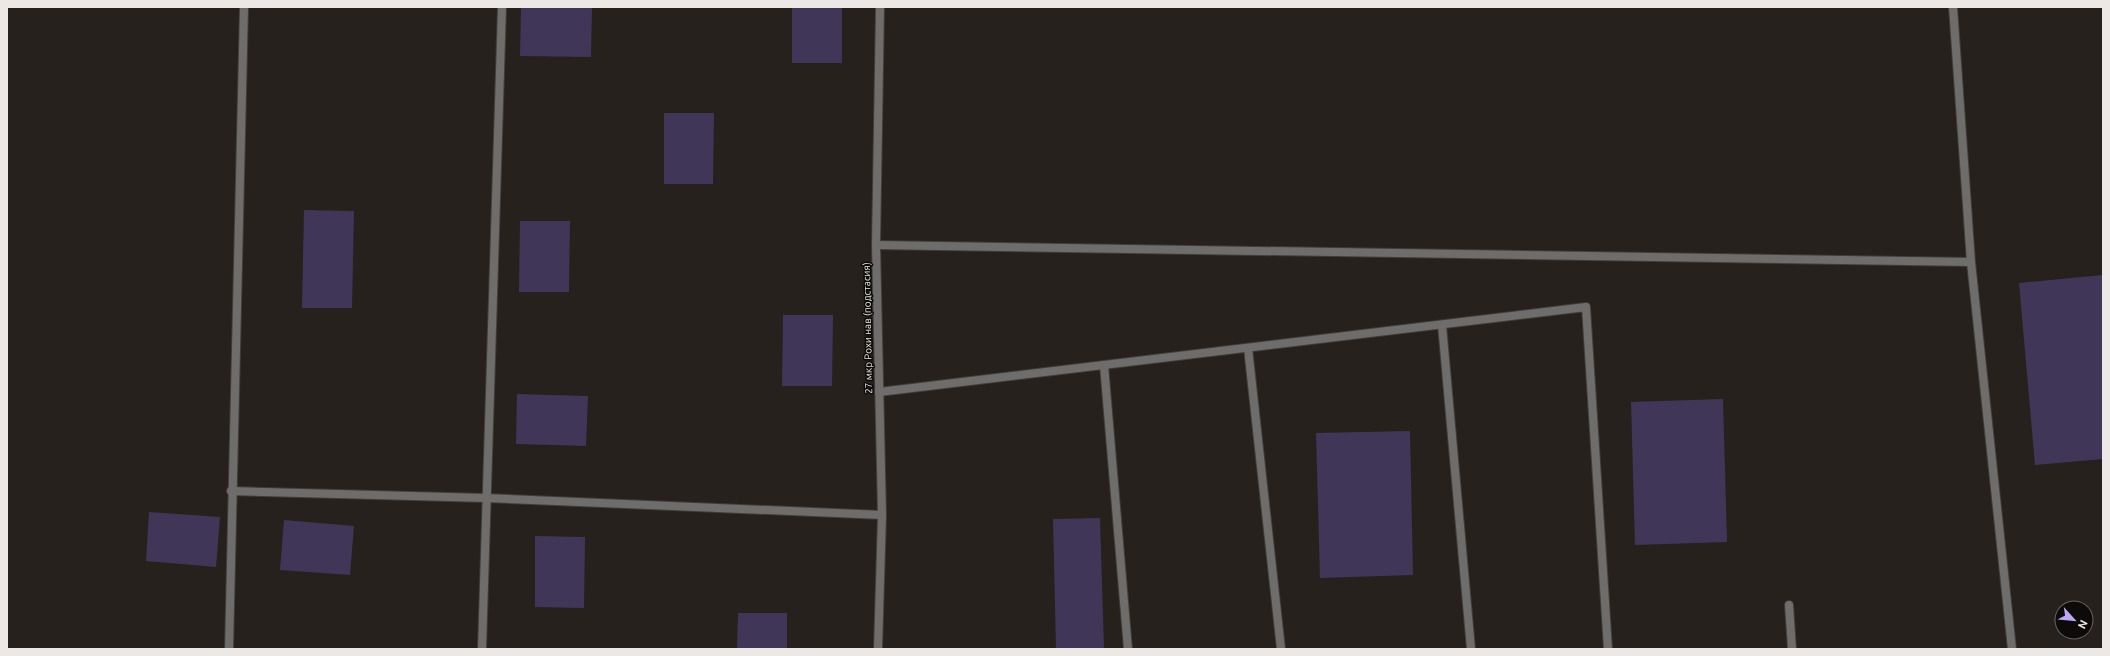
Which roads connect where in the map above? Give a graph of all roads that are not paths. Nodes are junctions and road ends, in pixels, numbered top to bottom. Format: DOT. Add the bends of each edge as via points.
graph roads {
  1 [pos="244,7"];
  2 [pos="502,7"];
  3 [pos="880,7"];
  4 [pos="1953,7"];
  5 [pos="876,246"];
  6 [pos="1971,262"];
  7 [pos="1442,325"];
  8 [pos="1248,348"];
  9 [pos="1104,365"];
  10 [pos="879,392"];
  11 [pos="231,491"];
  12 [pos="486,498"];
  13 [pos="882,515"];
  14 [pos="1789,605"];
  15 [pos="229,649"];
  16 [pos="482,649"];
  17 [pos="878,649"];
  18 [pos="1128,649"];
  19 [pos="1281,649"];
  20 [pos="1471,649"];
  21 [pos="1608,649"];
  22 [pos="1792,649"];
  23 [pos="2012,649"];
  1 -- 11 [label="street"];
  2 -- 12 [label="street"];
  3 -- 5 [label="street, 27 мкр Рохи нав (подстасия)"];
  4 -- 6 [label="street"];
  5 -- 6 [label="street"];
  5 -- 10 [label="street, 27 мкр Рохи нав (подстасия)"];
  6 -- 23 [label="street"];
  7 -- 8 [label="street"];
  7 -- 20 [label="street"];
  7 -- 21 [label="street" via="1586,308"];
  8 -- 9 [label="street"];
  8 -- 19 [label="street"];
  9 -- 10 [label="street"];
  9 -- 18 [label="street"];
  10 -- 13 [label="street, 27 мкр Рохи нав (подстасия)"];
  11 -- 12 [label="street"];
  11 -- 15 [label="street"];
  12 -- 13 [label="street"];
  12 -- 16 [label="street"];
  13 -- 17 [label="street, 27 мкр Рохи нав (подстасия)"];
  14 -- 22 [label="street"];
}
